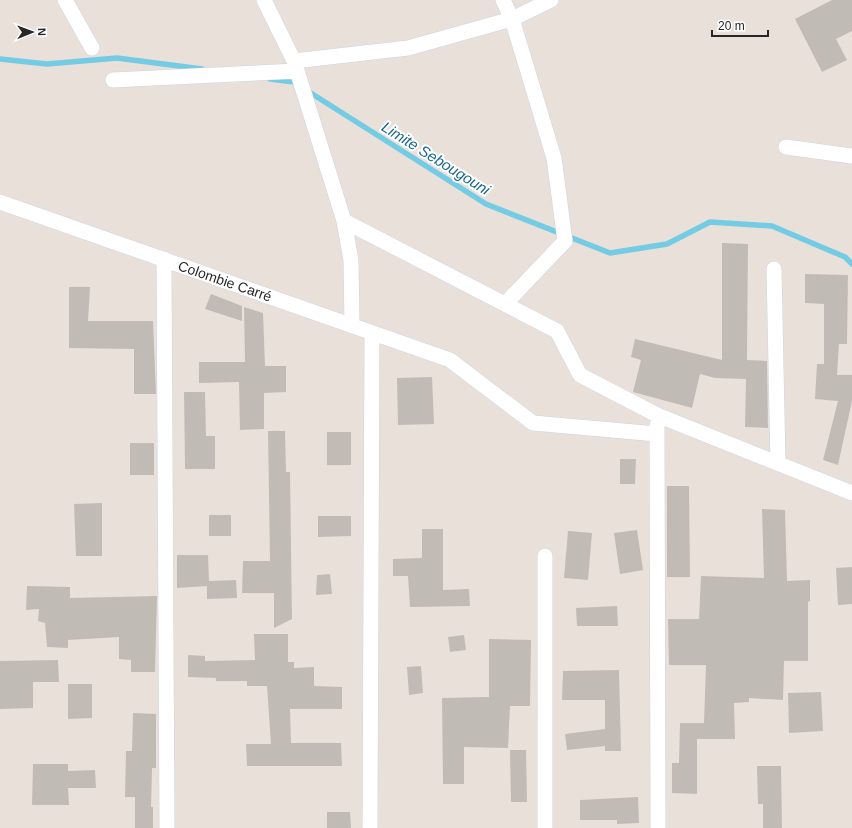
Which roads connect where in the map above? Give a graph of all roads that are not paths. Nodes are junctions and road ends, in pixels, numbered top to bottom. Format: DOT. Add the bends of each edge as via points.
graph roads {
  1 [pos="65,0"];
  2 [pos="264,0"];
  3 [pos="503,0"];
  4 [pos="551,0"];
  5 [pos="512,19"];
  6 [pos="92,48"];
  7 [pos="296,66"];
  8 [pos="114,80"];
  9 [pos="786,147"];
  10 [pos="852,156"];
  11 [pos="0,202"];
  12 [pos="344,221"];
  13 [pos="164,259"];
  14 [pos="774,269"];
  15 [pos="505,304"];
  16 [pos="352,326"];
  17 [pos="372,333"];
  18 [pos="657,416"];
  19 [pos="657,434"];
  20 [pos="778,463"];
  21 [pos="852,493"];
  22 [pos="545,556"];
  23 [pos="166,828"];
  24 [pos="370,828"];
  25 [pos="545,828"];
  26 [pos="658,828"];
  1 -- 6 [label="street"];
  2 -- 7 [label="street"];
  3 -- 5 [label="street"];
  4 -- 5 [label="street"];
  5 -- 7 [label="street" via="408,48"];
  5 -- 15 [label="street" via="554,158 565,241"];
  7 -- 8 [label="street"];
  7 -- 12 [label="street"];
  9 -- 10 [label="street"];
  11 -- 13 [label="street, Colombie Carré"];
  12 -- 15 [label="street"];
  12 -- 16 [label="street" via="351,260"];
  13 -- 16 [label="street, Colombie Carré"];
  13 -- 23 [label="street"];
  14 -- 20 [label="street"];
  15 -- 18 [label="street" via="557,331 580,375"];
  16 -- 17 [label="street, Colombie Carré"];
  17 -- 19 [label="street, Colombie Carré" via="450,360 533,423"];
  17 -- 24 [label="street"];
  18 -- 19 [label="street"];
  18 -- 20 [label="street"];
  19 -- 26 [label="street"];
  20 -- 21 [label="street"];
  22 -- 25 [label="street"];
}
